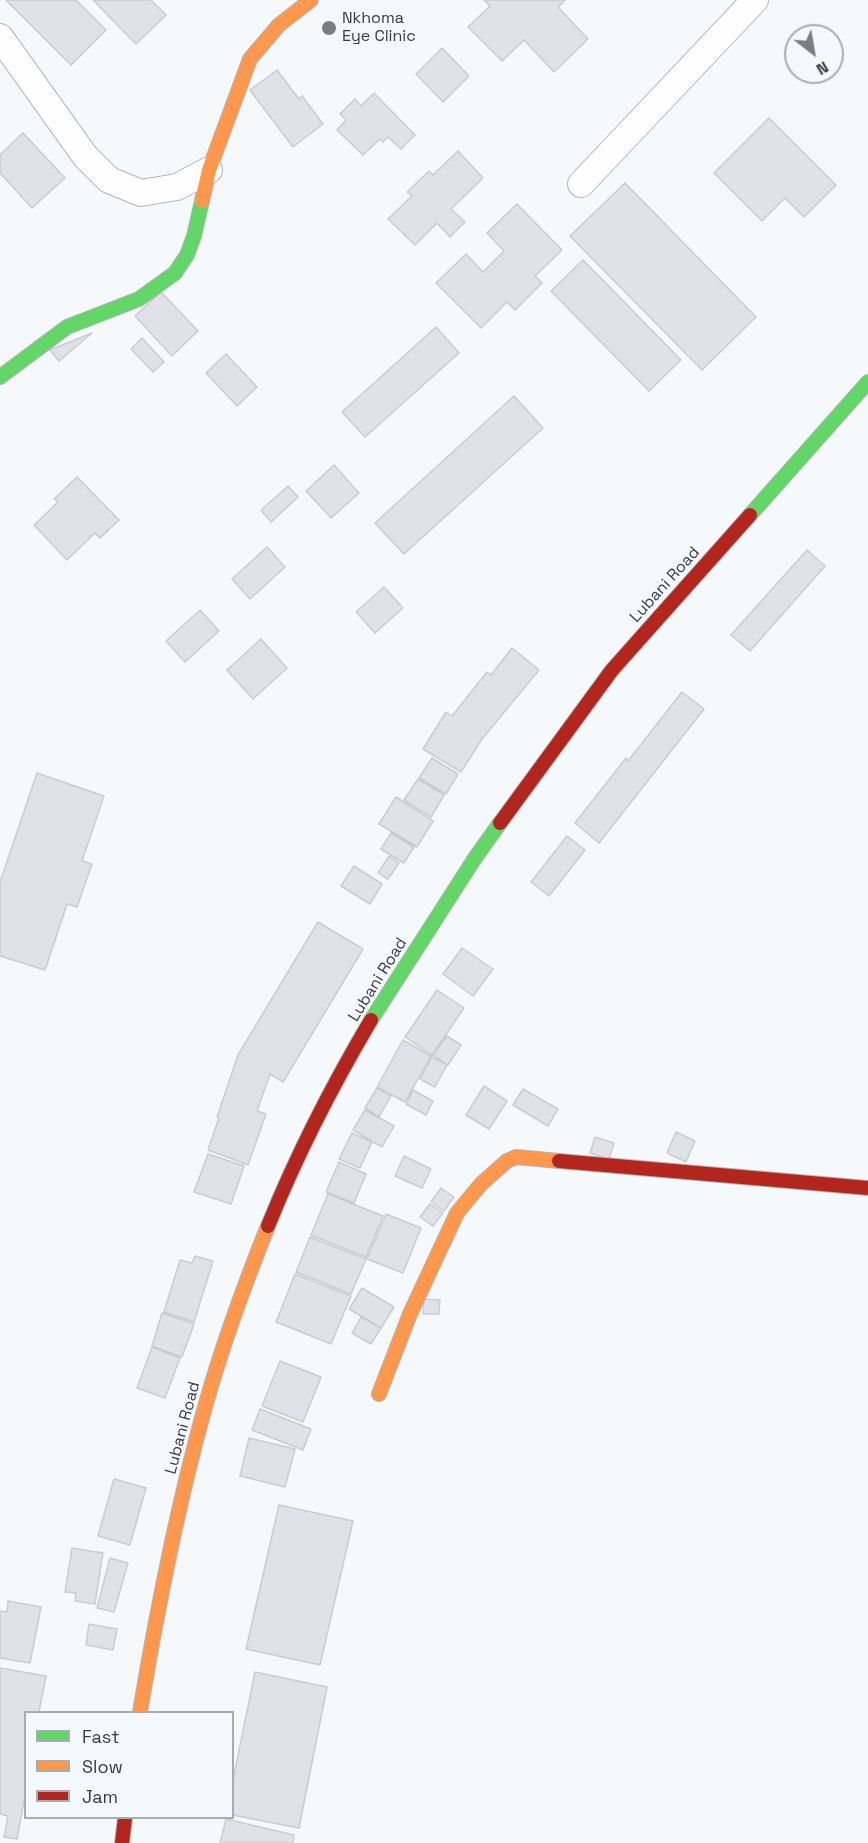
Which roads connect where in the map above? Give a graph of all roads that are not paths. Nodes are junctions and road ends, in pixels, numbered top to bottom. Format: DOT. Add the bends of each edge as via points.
graph roads {
  1 [pos="311,0"];
  2 [pos="746,3"];
  3 [pos="0,37"];
  4 [pos="209,170"];
  5 [pos="581,184"];
  6 [pos="0,377"];
  7 [pos="868,382"];
  8 [pos="868,1188"];
  9 [pos="379,1394"];
  10 [pos="140,1711"];
  11 [pos="125,1819"];
  12 [pos="122,1843"];
  1 -- 4 [label="street" via="279,25 250,59"];
  2 -- 5 [label="street"];
  3 -- 4 [label="street" via="85,156 109,180 141,193 177,187"];
  4 -- 6 [label="street" via="188,255 175,273 139,299 67,327"];
  7 -- 10 [label="street, Lubani Road" via="612,670 475,858 337,1077 280,1197 241,1293 205,1406 180,1505"];
  8 -- 9 [label="street" via="516,1157 481,1184 457,1213 410,1314"];
  11 -- 12 [label="street"];
}
